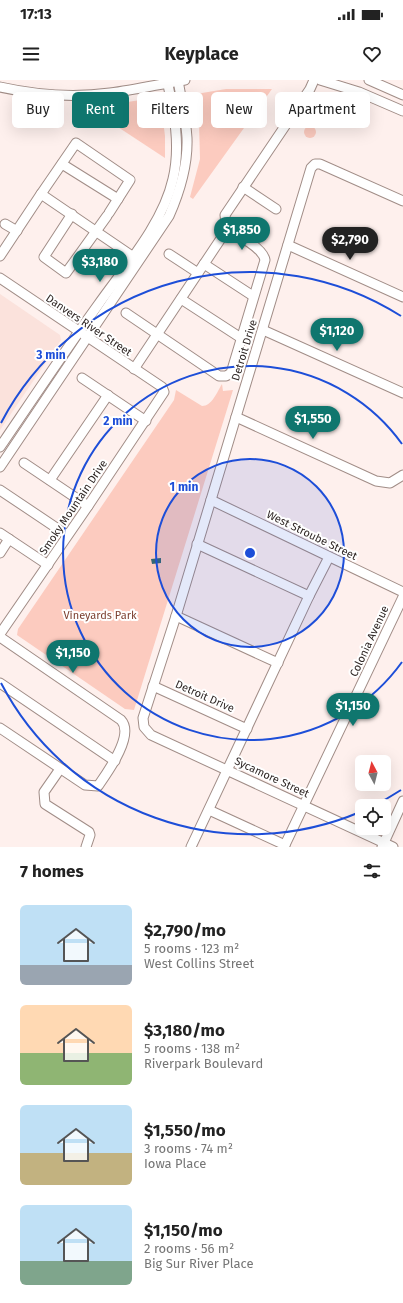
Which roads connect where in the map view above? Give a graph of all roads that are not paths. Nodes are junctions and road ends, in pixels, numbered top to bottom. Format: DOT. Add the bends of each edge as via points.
graph roads {
  1 [pos="180,80"];
  2 [pos="314,80"];
  3 [pos="320,80"];
  4 [pos="167,81"];
  5 [pos="373,81"];
  6 [pos="0,87"];
  7 [pos="357,92"];
  8 [pos="370,92"];
  9 [pos="403,95"];
  10 [pos="370,96"];
  11 [pos="403,111"];
  12 [pos="62,164"];
  13 [pos="243,188"];
  14 [pos="41,194"];
  15 [pos="118,199"];
  16 [pos="403,200"];
  17 [pos="276,209"];
  18 [pos="72,214"];
  19 [pos="3,222"];
  20 [pos="17,231"];
  21 [pos="97,231"];
  22 [pos="227,233"];
  23 [pos="288,245"];
  24 [pos="169,254"];
  25 [pos="0,256"];
  26 [pos="132,256"];
  27 [pos="204,264"];
  28 [pos="198,272"];
  29 [pos="0,278"];
  30 [pos="253,296"];
  31 [pos="403,297"];
  32 [pos="180,299"];
  33 [pos="126,313"];
  34 [pos="263,330"];
  35 [pos="79,332"];
  36 [pos="157,335"];
  37 [pos="88,337"];
  38 [pos="241,338"];
  39 [pos="134,369"];
  40 [pos="82,378"];
  41 [pos="164,392"];
  42 [pos="403,393"];
  43 [pos="108,395"];
  44 [pos="236,417"];
  45 [pos="146,421"];
  46 [pos="0,447"];
  47 [pos="24,463"];
  48 [pos="0,466"];
  49 [pos="403,475"];
  50 [pos="50,480"];
  51 [pos="0,490"];
  52 [pos="211,500"];
  53 [pos="88,506"];
  54 [pos="0,533"];
  55 [pos="67,535"];
  56 [pos="9,539"];
  57 [pos="197,544"];
  58 [pos="0,553"];
  59 [pos="329,557"];
  60 [pos="48,565"];
  61 [pos="403,592"];
  62 [pos="309,596"];
  63 [pos="403,597"];
  64 [pos="176,616"];
  65 [pos="0,634"];
  66 [pos="0,637"];
  67 [pos="278,663"];
  68 [pos="0,683"];
  69 [pos="154,686"];
  70 [pos="144,727"];
  71 [pos="0,728"];
  72 [pos="246,728"];
  73 [pos="115,761"];
  74 [pos="60,768"];
  75 [pos="227,769"];
  76 [pos="403,801"];
  77 [pos="304,806"];
  78 [pos="209,810"];
  79 [pos="383,845"];
  80 [pos="285,846"];
  81 [pos="86,847"];
  82 [pos="191,847"];
  83 [pos="393,847"];
  1 -- 4 [label="street"];
  1 -- 37 [label="street" via="187,139 180,189 169,216"];
  2 -- 13 [label="street"];
  3 -- 7 [label="street"];
  4 -- 6 [label="street" via="109,93 81,95 47,95"];
  4 -- 26 [label="street" via="177,139 173,179 159,216"];
  5 -- 8 [label="street"];
  5 -- 9 [label="street"];
  10 -- 11 [label="street"];
  12 -- 14 [label="street"];
  12 -- 15 [label="street"];
  12 -- 15 [label="street" via="76,143 130,180"];
  13 -- 17 [label="street"];
  13 -- 22 [label="street" via="225,215"];
  14 -- 18 [label="street"];
  14 -- 20 [label="street"];
  15 -- 21 [label="street"];
  16 -- 23 [label="street, Detroit Drive" via="315,164 311,168"];
  18 -- 21 [label="street"];
  18 -- 21 [label="street" via="44,257 66,273"];
  19 -- 20 [label="street"];
  20 -- 25 [label="street"];
  21 -- 26 [label="street"];
  22 -- 27 [label="street"];
  22 -- 30 [label="street" via="232,233 261,250 264,255 265,260"];
  23 -- 31 [label="street"];
  23 -- 34 [label="street, Detroit Drive"];
  24 -- 28 [label="street"];
  26 -- 35 [label="street"];
  27 -- 28 [label="street"];
  27 -- 30 [label="street"];
  28 -- 32 [label="street"];
  29 -- 35 [label="street, Danvers River Street"];
  30 -- 38 [label="street"];
  32 -- 36 [label="street"];
  32 -- 38 [label="street"];
  33 -- 36 [label="street"];
  34 -- 42 [label="street"];
  34 -- 44 [label="street, Detroit Drive"];
  35 -- 37 [label="street, Danvers River Street"];
  35 -- 46 [label="street"];
  36 -- 38 [label="street" via="219,376 231,373"];
  36 -- 39 [label="street"];
  37 -- 39 [label="street, Danvers River Street"];
  37 -- 48 [label="street"];
  39 -- 41 [label="street, Danvers River Street" via="162,387"];
  40 -- 43 [label="street"];
  41 -- 45 [label="street, Smoky Mountain Drive"];
  43 -- 45 [label="street"];
  43 -- 50 [label="street"];
  44 -- 49 [label="street" via="376,481 387,483"];
  44 -- 52 [label="street, Detroit Drive"];
  45 -- 53 [label="street, Smoky Mountain Drive"];
  47 -- 50 [label="street"];
  50 -- 53 [label="street"];
  51 -- 55 [label="street"];
  52 -- 57 [label="street, Detroit Drive"];
  52 -- 59 [label="street, West Stroube Street"];
  53 -- 55 [label="street, Smoky Mountain Drive"];
  54 -- 56 [label="street"];
  55 -- 60 [label="street, Smoky Mountain Drive"];
  56 -- 58 [label="street"];
  56 -- 60 [label="street"];
  57 -- 62 [label="street"];
  57 -- 64 [label="street, Detroit Drive"];
  59 -- 61 [label="street, West Stroube Street"];
  59 -- 62 [label="street"];
  60 -- 65 [label="street, Smoky Mountain Drive"];
  62 -- 67 [label="street"];
  63 -- 77 [label="street, Colonia Avenue"];
  64 -- 67 [label="street"];
  64 -- 69 [label="street, Detroit Drive"];
  66 -- 73 [label="street" via="121,720 126,727"];
  67 -- 72 [label="street"];
  68 -- 73 [label="street"];
  69 -- 70 [label="street, Detroit Drive" via="143,718"];
  69 -- 72 [label="street, Detroit Drive"];
  70 -- 75 [label="street, Sycamore Street" via="151,735"];
  71 -- 74 [label="street"];
  72 -- 75 [label="street"];
  73 -- 74 [label="street" via="98,786 85,785"];
  74 -- 81 [label="street" via="44,792 45,804 88,832 90,835"];
  75 -- 77 [label="street, Sycamore Street"];
  75 -- 78 [label="street"];
  76 -- 79 [label="street"];
  77 -- 79 [label="street, Sycamore Street"];
  77 -- 80 [label="street, Colonia Avenue"];
  78 -- 80 [label="street"];
  78 -- 82 [label="street"];
  79 -- 83 [label="street, Sycamore Street"];
}
